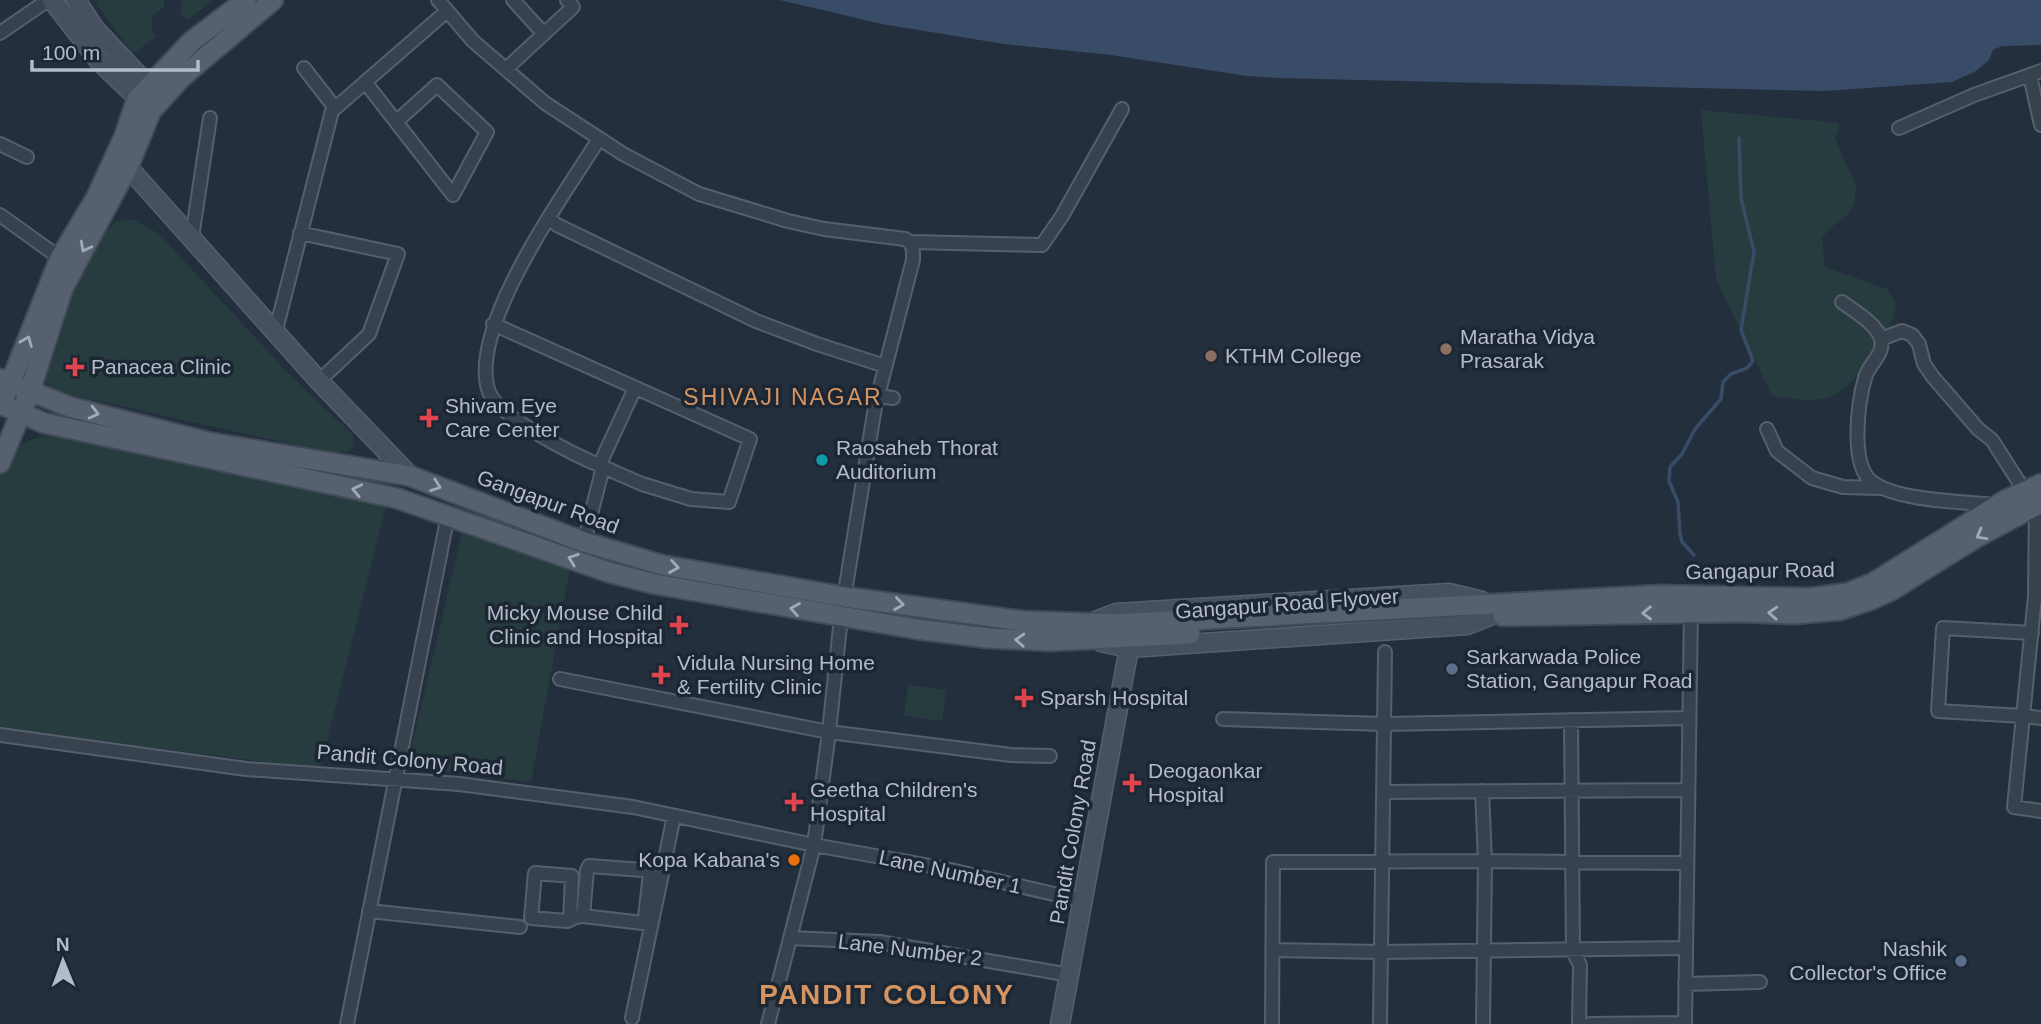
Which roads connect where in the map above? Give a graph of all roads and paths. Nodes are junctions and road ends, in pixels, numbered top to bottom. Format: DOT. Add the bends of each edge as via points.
graph roads {
  1 [pos="50,0"];
  2 [pos="76,0"];
  3 [pos="246,0"];
  4 [pos="273,0"];
  5 [pos="438,0"];
  6 [pos="513,0"];
  7 [pos="567,0"];
  8 [pos="447,11"];
  9 [pos="0,33"];
  10 [pos="544,34"];
  11 [pos="304,68"];
  12 [pos="506,69"];
  13 [pos="2036,73"];
  14 [pos="365,82"];
  15 [pos="149,99"];
  16 [pos="335,108"];
  17 [pos="1122,109"];
  18 [pos="209,118"];
  19 [pos="396,122"];
  20 [pos="2041,125"];
  21 [pos="1899,128"];
  22 [pos="599,139"];
  23 [pos="0,144"];
  24 [pos="27,157"];
  25 [pos="122,160"];
  26 [pos="0,215"];
  27 [pos="550,218"];
  28 [pos="300,233"];
  29 [pos="192,237"];
  30 [pos="911,242"];
  31 [pos="60,258"];
  32 [pos="1842,302"];
  33 [pos="493,324"];
  34 [pos="276,330"];
  35 [pos="1881,339"];
  36 [pos="885,366"];
  37 [pos="319,380"];
  38 [pos="5,382"];
  39 [pos="635,388"];
  40 [pos="30,391"];
  41 [pos="877,396"];
  42 [pos="892,398"];
  43 [pos="1,407"];
  44 [pos="21,414"];
  45 [pos="1766,429"];
  46 [pos="0,463"];
  47 [pos="601,467"];
  48 [pos="410,476"];
  49 [pos="1881,488"];
  50 [pos="2036,494"];
  51 [pos="1997,505"];
  52 [pos="448,515"];
  53 [pos="584,542"];
  54 [pos="2038,596"];
  55 [pos="845,597"];
  56 [pos="1691,603"];
  57 [pos="1491,610"];
  58 [pos="841,617"];
  59 [pos="1089,631"];
  60 [pos="2032,633"];
  61 [pos="1120,637"];
  62 [pos="1385,652"];
  63 [pos="560,679"];
  64 [pos="2023,716"];
  65 [pos="1688,718"];
  66 [pos="2041,718"];
  67 [pos="1223,719"];
  68 [pos="1571,720"];
  69 [pos="1384,724"];
  70 [pos="830,732"];
  71 [pos="0,735"];
  72 [pos="1050,756"];
  73 [pos="396,780"];
  74 [pos="1687,790"];
  75 [pos="1482,791"];
  76 [pos="1571,791"];
  77 [pos="1383,792"];
  78 [pos="2041,811"];
  79 [pos="674,816"];
  80 [pos="814,845"];
  81 [pos="1485,861"];
  82 [pos="1382,862"];
  83 [pos="1572,862"];
  84 [pos="1686,863"];
  85 [pos="1084,901"];
  86 [pos="651,905"];
  87 [pos="369,911"];
  88 [pos="576,918"];
  89 [pos="648,923"];
  90 [pos="520,927"];
  91 [pos="790,938"];
  92 [pos="1685,948"];
  93 [pos="1273,950"];
  94 [pos="1484,950"];
  95 [pos="1573,951"];
  96 [pos="1381,952"];
  97 [pos="1070,975"];
  98 [pos="1760,982"];
  99 [pos="1685,984"];
  100 [pos="632,1018"];
  101 [pos="1685,1023"];
  102 [pos="347,1024"];
  103 [pos="768,1024"];
  104 [pos="1060,1024"];
  105 [pos="1272,1024"];
  106 [pos="1380,1024"];
  107 [pos="1483,1024"];
  108 [pos="1579,1024"];
  109 [pos="1590,1024"];
  1 -- 9 [label="street"];
  1 -- 15 [label="street" via="99,61"];
  2 -- 15 [label="street"];
  3 -- 15 [label="main road" via="192,41"];
  4 -- 15 [label="main road"];
  5 -- 8 [label="street"];
  6 -- 10 [label="street"];
  7 -- 10 [label="street" via="573,7"];
  8 -- 12 [label="street"];
  8 -- 14 [label="street"];
  10 -- 12 [label="street"];
  11 -- 16 [label="street"];
  12 -- 22 [label="street" via="545,103"];
  13 -- 20 [label="street"];
  13 -- 21 [label="street"];
  14 -- 16 [label="street"];
  14 -- 19 [label="street"];
  15 -- 25 [label="main road"];
  16 -- 28 [label="street"];
  17 -- 30 [label="street" via="1041,245"];
  18 -- 29 [label="street"];
  19 -- 19 [label="street" via="404,132 453,195 487,132 437,85"];
  22 -- 27 [label="street"];
  22 -- 30 [label="street" via="712,198 824,229"];
  23 -- 24 [label="street"];
  25 -- 29 [label="street"];
  25 -- 31 [label="main road"];
  25 -- 40 [label="main road, one-way" via="64,288"];
  26 -- 31 [label="street"];
  27 -- 33 [label="street"];
  27 -- 36 [label="street" via="756,321"];
  28 -- 34 [label="street"];
  28 -- 37 [label="street" via="398,254 369,334"];
  29 -- 34 [label="street"];
  30 -- 36 [label="street" via="913,260"];
  38 -- 31 [label="main road, one-way"];
  32 -- 35 [label="street"];
  33 -- 39 [label="street"];
  33 -- 47 [label="street" via="486,375 490,394 506,413"];
  34 -- 37 [label="street"];
  35 -- 49 [label="street" via="1880,353 1865,374 1858,436 1862,467 1868,479"];
  35 -- 50 [label="street" via="1902,331 1912,335 1933,377"];
  36 -- 41 [label="street"];
  37 -- 48 [label="street"];
  38 -- 40 [label="main road, Gangapur Road"];
  38 -- 43 [label="main road"];
  39 -- 47 [label="street"];
  39 -- 47 [label="street" via="750,439 729,502 691,499"];
  40 -- 44 [label="main road"];
  40 -- 48 [label="main road, Gangapur Road, one-way" via="69,407 206,442"];
  41 -- 42 [label="street"];
  41 -- 55 [label="street"];
  43 -- 44 [label="main road"];
  44 -- 46 [label="main road"];
  52 -- 44 [label="main road, one-way" via="396,498 44,423"];
  45 -- 49 [label="street" via="1777,451 1812,478 1843,487"];
  47 -- 53 [label="street"];
  48 -- 53 [label="main road, Gangapur Road, one-way"];
  49 -- 51 [label="street" via="1922,498"];
  50 -- 51 [label="main road, Gangapur Road"];
  50 -- 54 [label="street"];
  50 -- 56 [label="main road, Gangapur Road, one-way" via="1892,590 1840,610 1794,614"];
  51 -- 56 [label="main road, Gangapur Road" via="1873,583 1848,593"];
  58 -- 52 [label="main road, one-way" via="608,572"];
  52 -- 73 [label="street"];
  53 -- 55 [label="main road, Gangapur Road, one-way" via="662,565"];
  54 -- 60 [label="street"];
  55 -- 58 [label="street"];
  55 -- 59 [label="main road, Gangapur Road, one-way"];
  56 -- 57 [label="main road, Gangapur Road"];
  56 -- 65 [label="street"];
  57 -- 59 [label="street" via="1449,593 1116,613"];
  57 -- 61 [label="main road, Gangapur Road Flyover"];
  57 -- 61 [label="street" via="1467,625"];
  59 -- 58 [label="main road, one-way" via="1050,641 988,638"];
  58 -- 70 [label="street"];
  59 -- 61 [label="main road, Gangapur Road Flyover"];
  59 -- 61 [label="street"];
  60 -- 64 [label="street"];
  60 -- 64 [label="street" via="1943,628 1938,712"];
  61 -- 85 [label="street, Pandit Colony Road"];
  62 -- 69 [label="street"];
  63 -- 70 [label="street"];
  64 -- 66 [label="street"];
  64 -- 78 [label="street" via="2014,807"];
  65 -- 68 [label="street"];
  65 -- 74 [label="street"];
  67 -- 69 [label="street"];
  68 -- 69 [label="street"];
  68 -- 76 [label="street"];
  69 -- 77 [label="street"];
  70 -- 72 [label="street"];
  70 -- 80 [label="street"];
  71 -- 73 [label="street, Pandit Colony Road" via="246,769"];
  73 -- 79 [label="street, Pandit Colony Road" via="633,807"];
  73 -- 87 [label="street"];
  74 -- 76 [label="street"];
  74 -- 84 [label="street"];
  75 -- 76 [label="street"];
  75 -- 77 [label="street"];
  75 -- 81 [label="street"];
  76 -- 83 [label="street"];
  77 -- 82 [label="street"];
  79 -- 80 [label="street, Pandit Colony Road"];
  79 -- 86 [label="street"];
  80 -- 85 [label="street, Lane Number 1"];
  80 -- 91 [label="street"];
  81 -- 82 [label="street"];
  81 -- 83 [label="street"];
  81 -- 94 [label="street"];
  82 -- 93 [label="street" via="1273,862"];
  82 -- 96 [label="street"];
  83 -- 84 [label="street"];
  83 -- 95 [label="street"];
  84 -- 92 [label="street"];
  85 -- 97 [label="street, Pandit Colony Road"];
  86 -- 88 [label="street" via="646,872 589,866"];
  86 -- 89 [label="street"];
  87 -- 90 [label="street"];
  87 -- 102 [label="street"];
  88 -- 88 [label="street" via="572,876 535,873 531,918"];
  88 -- 89 [label="street"];
  89 -- 100 [label="street"];
  91 -- 97 [label="street, Lane Number 2" via="879,942"];
  91 -- 103 [label="street"];
  92 -- 95 [label="street"];
  92 -- 99 [label="street"];
  93 -- 96 [label="street"];
  93 -- 105 [label="street"];
  94 -- 95 [label="street"];
  94 -- 96 [label="street"];
  94 -- 107 [label="street"];
  95 -- 108 [label="street" via="1580,965"];
  96 -- 106 [label="street"];
  97 -- 104 [label="street, Pandit Colony Road"];
  98 -- 99 [label="street"];
  99 -- 101 [label="street"];
  101 -- 109 [label="street"];
}
